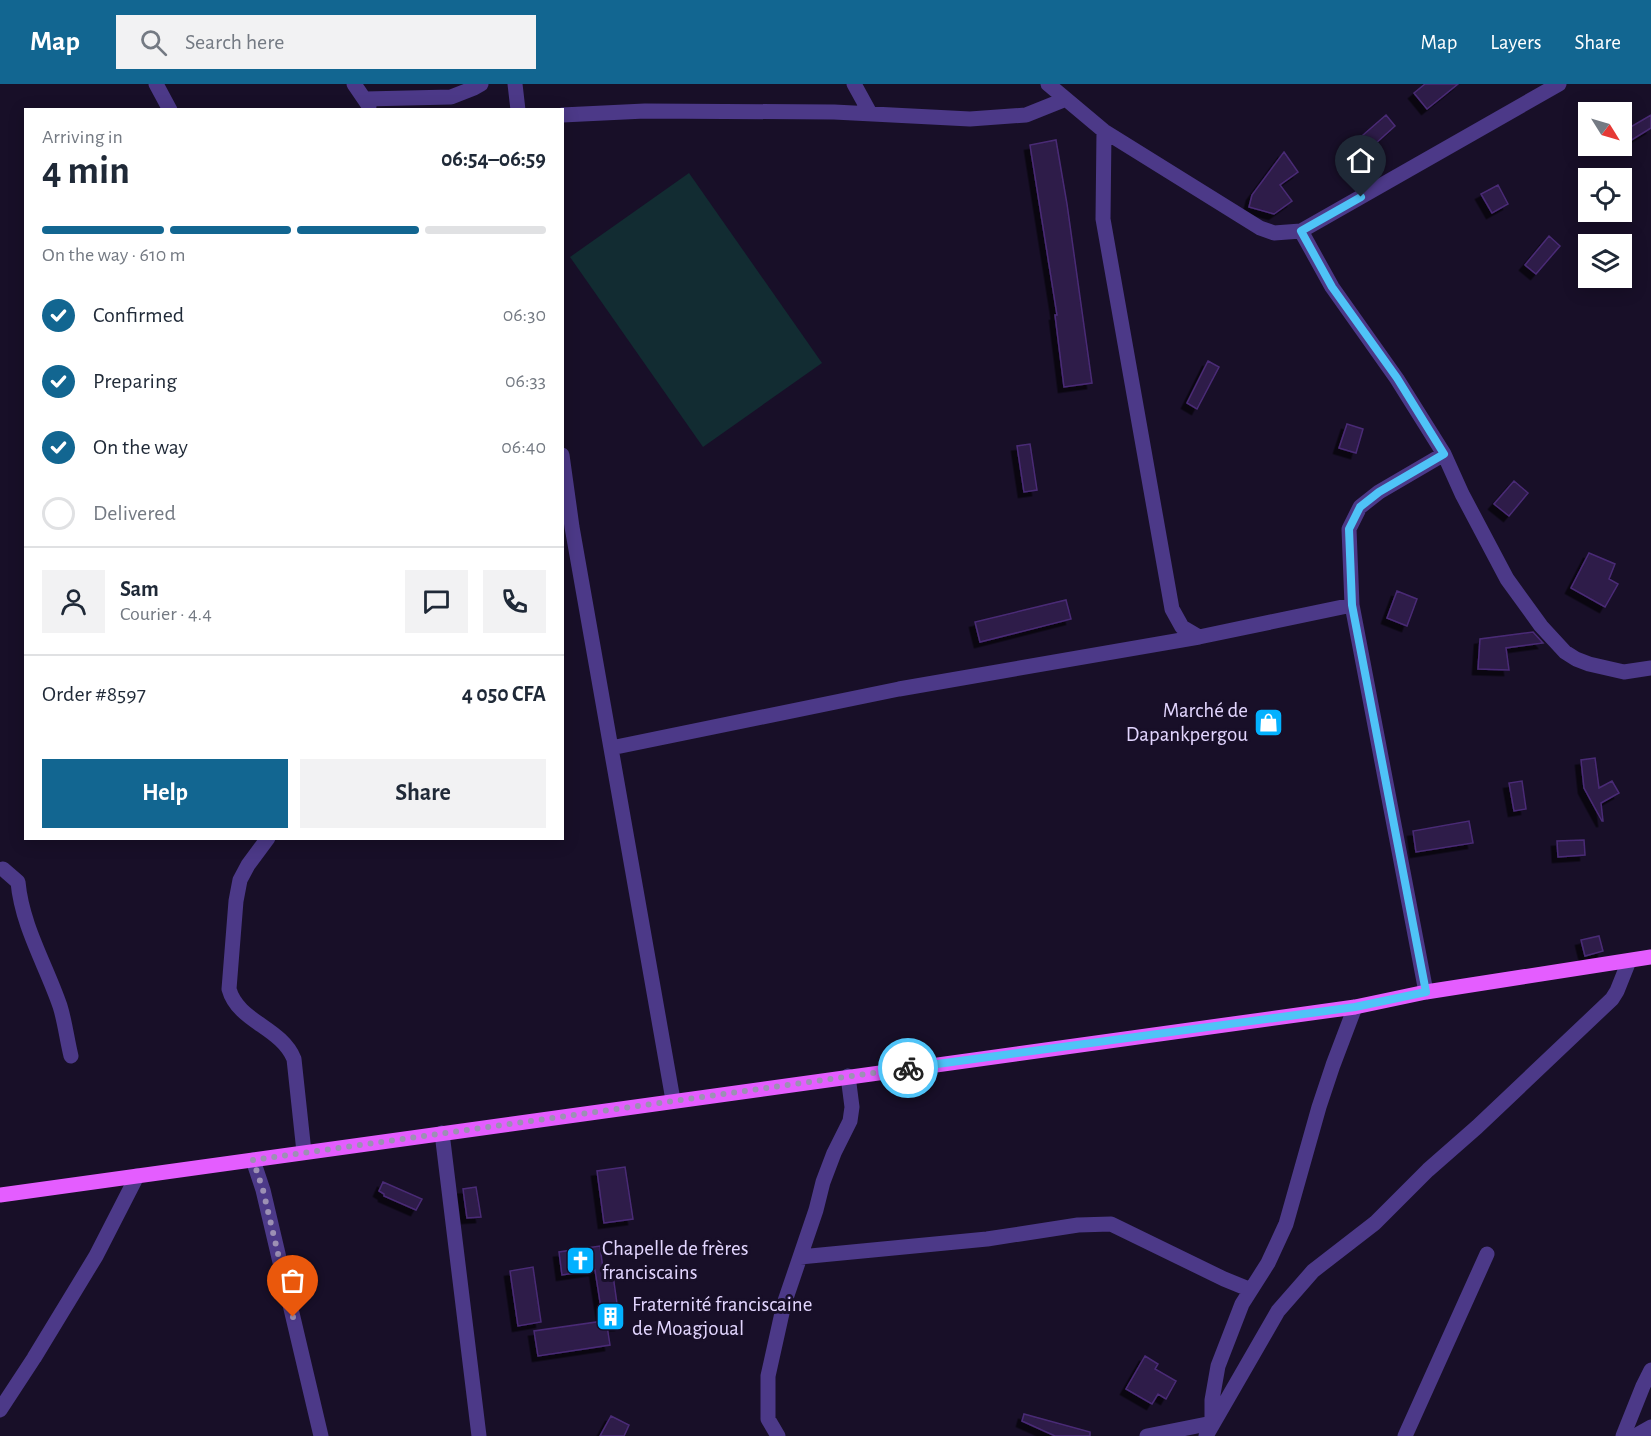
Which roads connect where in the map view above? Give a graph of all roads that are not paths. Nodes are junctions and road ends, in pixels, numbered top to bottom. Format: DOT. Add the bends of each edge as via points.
graph roads {
  1 [pos="156,84"];
  2 [pos="354,84"];
  3 [pos="481,84"];
  4 [pos="515,84"];
  5 [pos="854,84"];
  6 [pos="1048,84"];
  7 [pos="1559,84"];
  8 [pos="1066,99"];
  9 [pos="368,104"];
  10 [pos="169,108"];
  11 [pos="519,108"];
  12 [pos="870,113"];
  13 [pos="564,115"];
  14 [pos="1104,131"];
  15 [pos="1301,231"];
  16 [pos="1444,454"];
  17 [pos="564,484"];
  18 [pos="564,511"];
  19 [pos="567,528"];
  20 [pos="1352,605"];
  21 [pos="1199,637"];
  22 [pos="1651,668"];
  23 [pos="611,748"];
  24 [pos="267,840"];
  25 [pos="3,869"];
  26 [pos="1651,957"];
  27 [pos="1629,961"];
  28 [pos="1426,992"];
  29 [pos="1355,1007"];
  30 [pos="71,1056"];
  31 [pos="848,1076"];
  32 [pos="673,1100"];
  33 [pos="442,1133"];
  34 [pos="304,1152"];
  35 [pos="253,1160"];
  36 [pos="137,1176"];
  37 [pos="0,1194"];
  38 [pos="1487,1254"];
  39 [pos="800,1257"];
  40 [pos="1251,1290"];
  41 [pos="1651,1370"];
  42 [pos="0,1410"];
  43 [pos="1651,1427"];
  44 [pos="1209,1430"];
  45 [pos="321,1436"];
  46 [pos="479,1436"];
  47 [pos="778,1436"];
  48 [pos="1147,1436"];
  49 [pos="1405,1436"];
  50 [pos="1623,1436"];
  51 [pos="1635,1436"];
  1 -- 10 [label="street"];
  2 -- 9 [label="street"];
  3 -- 9 [label="street" via="452,97"];
  4 -- 11 [label="street"];
  5 -- 12 [label="street"];
  6 -- 8 [label="street"];
  7 -- 15 [label="street"];
  8 -- 12 [label="street" via="1026,115 970,119"];
  8 -- 14 [label="street"];
  12 -- 13 [label="street" via="680,111"];
  14 -- 15 [label="street" via="1260,228 1274,233"];
  14 -- 21 [label="street" via="1103,219 1172,609 1182,627"];
  15 -- 16 [label="street" via="1332,287 1397,378"];
  16 -- 20 [label="street" via="1360,507 1349,529"];
  16 -- 22 [label="street" via="1507,579 1554,642 1576,659 1605,669 1624,672"];
  17 -- 19 [label="street"];
  18 -- 19 [label="street"];
  19 -- 23 [label="street"];
  20 -- 21 [label="street"];
  20 -- 28 [label="street"];
  21 -- 23 [label="street" via="899,688"];
  23 -- 32 [label="street"];
  24 -- 34 [label="street" via="240,880 229,989 238,1007 291,1050"];
  25 -- 30 [label="street" via="18,882 33,940 60,1008"];
  26 -- 27 [label="main road"];
  27 -- 28 [label="main road"];
  27 -- 44 [label="street" via="1612,999 1375,1223 1313,1271 1278,1311"];
  28 -- 29 [label="main road"];
  29 -- 31 [label="main road"];
  29 -- 40 [label="street" via="1332,1065 1286,1224"];
  31 -- 32 [label="main road"];
  31 -- 39 [label="street" via="850,1121 823,1182"];
  32 -- 33 [label="main road"];
  33 -- 34 [label="main road"];
  33 -- 46 [label="street"];
  34 -- 35 [label="main road"];
  35 -- 36 [label="main road"];
  35 -- 45 [label="street"];
  36 -- 37 [label="main road"];
  36 -- 42 [label="street" via="96,1256"];
  38 -- 49 [label="street"];
  39 -- 40 [label="street" via="1112,1224"];
  39 -- 47 [label="street" via="784,1304 768,1376 768,1419"];
  40 -- 44 [label="street" via="1218,1366"];
  41 -- 50 [label="street"];
  43 -- 51 [label="street"];
  44 -- 48 [label="street"];
}
